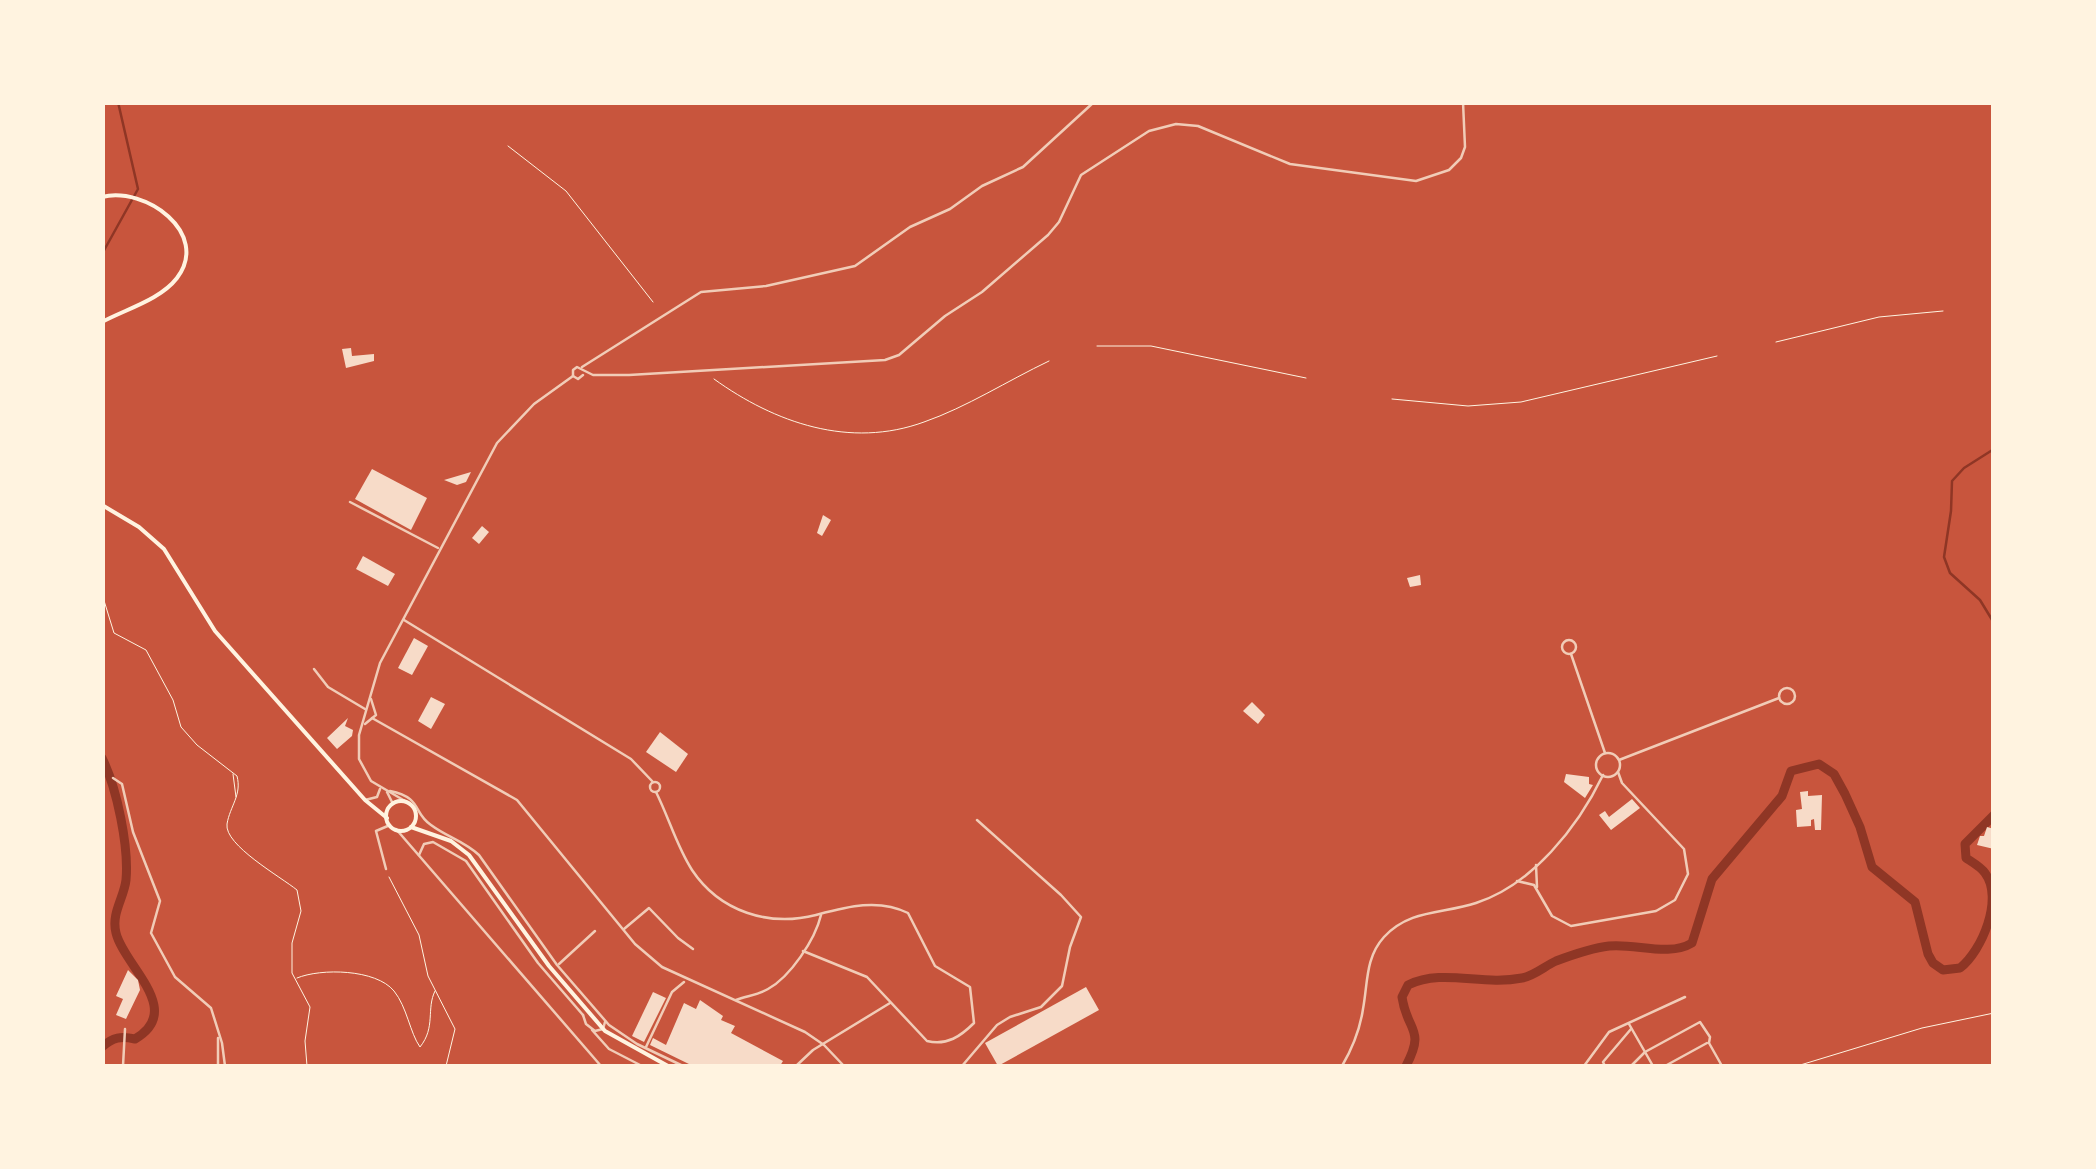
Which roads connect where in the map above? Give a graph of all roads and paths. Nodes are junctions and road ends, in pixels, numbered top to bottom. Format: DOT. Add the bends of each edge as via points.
graph roads {
  1 [pos="1094,102"];
  2 [pos="1464,102"];
  3 [pos="508,146"];
  4 [pos="102,197"];
  5 [pos="653,302"];
  6 [pos="1943,311"];
  7 [pos="102,322"];
  8 [pos="1776,342"];
  9 [pos="1097,346"];
  10 [pos="1716,356"];
  11 [pos="1048,361"];
  12 [pos="581,368"];
  13 [pos="584,373"];
  14 [pos="573,376"];
  15 [pos="1306,378"];
  16 [pos="714,379"];
  17 [pos="1392,399"];
  18 [pos="350,502"];
  19 [pos="102,505"];
  20 [pos="438,548"];
  21 [pos="102,594"];
  22 [pos="402,618"];
  23 [pos="1571,654"];
  24 [pos="314,668"];
  25 [pos="370,692"];
  26 [pos="1780,698"];
  27 [pos="374,709"];
  28 [pos="366,710"];
  29 [pos="373,717"];
  30 [pos="361,728"];
  31 [pos="1604,753"];
  32 [pos="1619,760"];
  33 [pos="1618,772"];
  34 [pos="1603,776"];
  35 [pos="113,778"];
  36 [pos="380,788"];
  37 [pos="386,791"];
  38 [pos="365,800"];
  39 [pos="405,802"];
  40 [pos="392,805"];
  41 [pos="371,806"];
  42 [pos="386,818"];
  43 [pos="416,820"];
  44 [pos="977,820"];
  45 [pos="390,825"];
  46 [pos="408,829"];
  47 [pos="396,830"];
  48 [pos="426,831"];
  49 [pos="404,839"];
  50 [pos="462,848"];
  51 [pos="473,849"];
  52 [pos="419,856"];
  53 [pos="464,859"];
  54 [pos="1536,864"];
  55 [pos="386,869"];
  56 [pos="1516,881"];
  57 [pos="1538,888"];
  58 [pos="821,914"];
  59 [pos="623,930"];
  60 [pos="595,931"];
  61 [pos="693,948"];
  62 [pos="803,951"];
  63 [pos="558,965"];
  64 [pos="294,979"];
  65 [pos="687,980"];
  66 [pos="435,991"];
  67 [pos="1685,998"];
  68 [pos="735,1002"];
  69 [pos="892,1002"];
  70 [pos="589,1010"];
  71 [pos="1994,1014"];
  72 [pos="1628,1022"];
  73 [pos="603,1025"];
  74 [pos="1632,1029"];
  75 [pos="592,1030"];
  76 [pos="125,1034"];
  77 [pos="220,1037"];
  78 [pos="1709,1042"];
  79 [pos="823,1044"];
  80 [pos="645,1048"];
  81 [pos="1644,1052"];
  82 [pos="1604,1064"];
  83 [pos="1721,1065"];
  84 [pos="123,1066"];
  85 [pos="218,1066"];
  86 [pos="225,1066"];
  87 [pos="307,1066"];
  88 [pos="446,1066"];
  89 [pos="600,1066"];
  90 [pos="642,1066"];
  91 [pos="668,1066"];
  92 [pos="683,1066"];
  93 [pos="796,1066"];
  94 [pos="844,1066"];
  95 [pos="962,1066"];
  96 [pos="1342,1066"];
  97 [pos="1584,1066"];
  98 [pos="1631,1066"];
  99 [pos="1653,1066"];
  100 [pos="1665,1066"];
  101 [pos="1713,1066"];
  102 [pos="1797,1066"];
  1 -- 12 [label="street" via="1023,167 910,227 855,266 701,292"];
  2 -- 13 [label="street" via="1461,158 1416,181 1290,164 1198,126 1149,131 1082,175 1042,241 886,360"];
  3 -- 5 [label="path" via="566,191"];
  4 -- 7 [label="main road" via="125,195 170,217 186,252 182,269 160,292"];
  6 -- 8 [label="path" via="1879,317"];
  9 -- 15 [label="path" via="1152,346"];
  10 -- 17 [label="path" via="1522,402 1468,406"];
  11 -- 16 [label="path" via="922,423 860,434 771,414"];
  12 -- 13 [label="street"];
  12 -- 14 [label="street"];
  13 -- 14 [label="street"];
  14 -- 20 [label="street" via="501,437"];
  18 -- 20 [label="street"];
  19 -- 38 [label="main road" via="164,549 215,631"];
  20 -- 22 [label="street"];
  21 -- 64 [label="path" via="114,633 146,650 181,727 233,770 239,786 227,825 231,838 298,892"];
  22 -- 25 [label="street"];
  22 -- 58 [label="street" via="631,760 660,786 656,792 694,873 718,898 765,918"];
  23 -- 31 [label="street"];
  24 -- 28 [label="street" via="328,687"];
  25 -- 27 [label="street"];
  25 -- 28 [label="street"];
  26 -- 32 [label="street"];
  27 -- 28 [label="street"];
  27 -- 29 [label="street"];
  28 -- 29 [label="street"];
  28 -- 30 [label="street"];
  29 -- 30 [label="street"];
  29 -- 59 [label="street" via="524,805"];
  30 -- 36 [label="street" via="360,764"];
  31 -- 32 [label="street"];
  31 -- 34 [label="street" via="1596,764"];
  32 -- 33 [label="street"];
  33 -- 34 [label="street"];
  33 -- 57 [label="street" via="1681,842 1688,868 1680,894 1656,911 1576,926 1552,916"];
  34 -- 54 [label="street" via="1574,824"];
  35 -- 77 [label="street" via="122,784 160,902 151,933 175,977 212,1008"];
  36 -- 37 [label="street"];
  36 -- 38 [label="street" via="376,798"];
  37 -- 39 [label="street"];
  37 -- 40 [label="street"];
  37 -- 51 [label="street" via="411,799 427,822"];
  38 -- 41 [label="main road"];
  39 -- 40 [label="main road"];
  39 -- 43 [label="main road"];
  40 -- 41 [label="main road"];
  40 -- 42 [label="main road"];
  41 -- 42 [label="main road"];
  42 -- 45 [label="main road"];
  43 -- 46 [label="main road"];
  43 -- 48 [label="main road"];
  44 -- 95 [label="street" via="1081,917 1062,986 1041,1007 996,1025"];
  45 -- 47 [label="main road"];
  45 -- 55 [label="street" via="376,831"];
  46 -- 47 [label="main road"];
  46 -- 48 [label="main road"];
  46 -- 49 [label="street"];
  47 -- 49 [label="street"];
  48 -- 50 [label="main road"];
  49 -- 52 [label="street"];
  50 -- 51 [label="street"];
  50 -- 53 [label="street"];
  50 -- 70 [label="main road"];
  51 -- 63 [label="street"];
  52 -- 53 [label="street" via="433,842"];
  52 -- 89 [label="street"];
  53 -- 70 [label="street" via="538,963"];
  54 -- 56 [label="street"];
  54 -- 57 [label="street"];
  55 -- 66 [label="path" via="421,940"];
  56 -- 57 [label="street"];
  56 -- 96 [label="street" via="1480,902 1413,917 1384,937 1369,965 1360,1022"];
  58 -- 62 [label="street"];
  58 -- 69 [label="street" via="861,906 908,913 935,966 970,987 975,1020 951,1040 931,1042"];
  59 -- 61 [label="street" via="649,908"];
  59 -- 65 [label="street" via="648,957"];
  60 -- 63 [label="street"];
  62 -- 68 [label="street" via="776,985"];
  62 -- 69 [label="street" via="858,971"];
  63 -- 70 [label="street"];
  64 -- 66 [label="path" via="331,970 387,985 420,1047 432,1022"];
  64 -- 87 [label="path" via="311,1011"];
  65 -- 68 [label="street"];
  65 -- 80 [label="street" via="672,992"];
  66 -- 88 [label="path" via="456,1029"];
  67 -- 72 [label="street"];
  68 -- 79 [label="street"];
  69 -- 79 [label="street"];
  70 -- 73 [label="main road"];
  70 -- 73 [label="street"];
  70 -- 75 [label="street"];
  71 -- 102 [label="path"];
  72 -- 74 [label="street"];
  72 -- 97 [label="street" via="1606,1034"];
  73 -- 75 [label="street"];
  73 -- 80 [label="street"];
  73 -- 91 [label="main road"];
  74 -- 81 [label="street"];
  74 -- 82 [label="street"];
  75 -- 90 [label="street" via="610,1050"];
  76 -- 84 [label="street"];
  77 -- 85 [label="street"];
  77 -- 86 [label="street"];
  78 -- 81 [label="street" via="1697,1022"];
  78 -- 83 [label="street"];
  78 -- 100 [label="street"];
  79 -- 93 [label="street"];
  79 -- 94 [label="street"];
  80 -- 92 [label="street"];
  81 -- 98 [label="street"];
  81 -- 99 [label="street"];
  83 -- 101 [label="street"];
}
